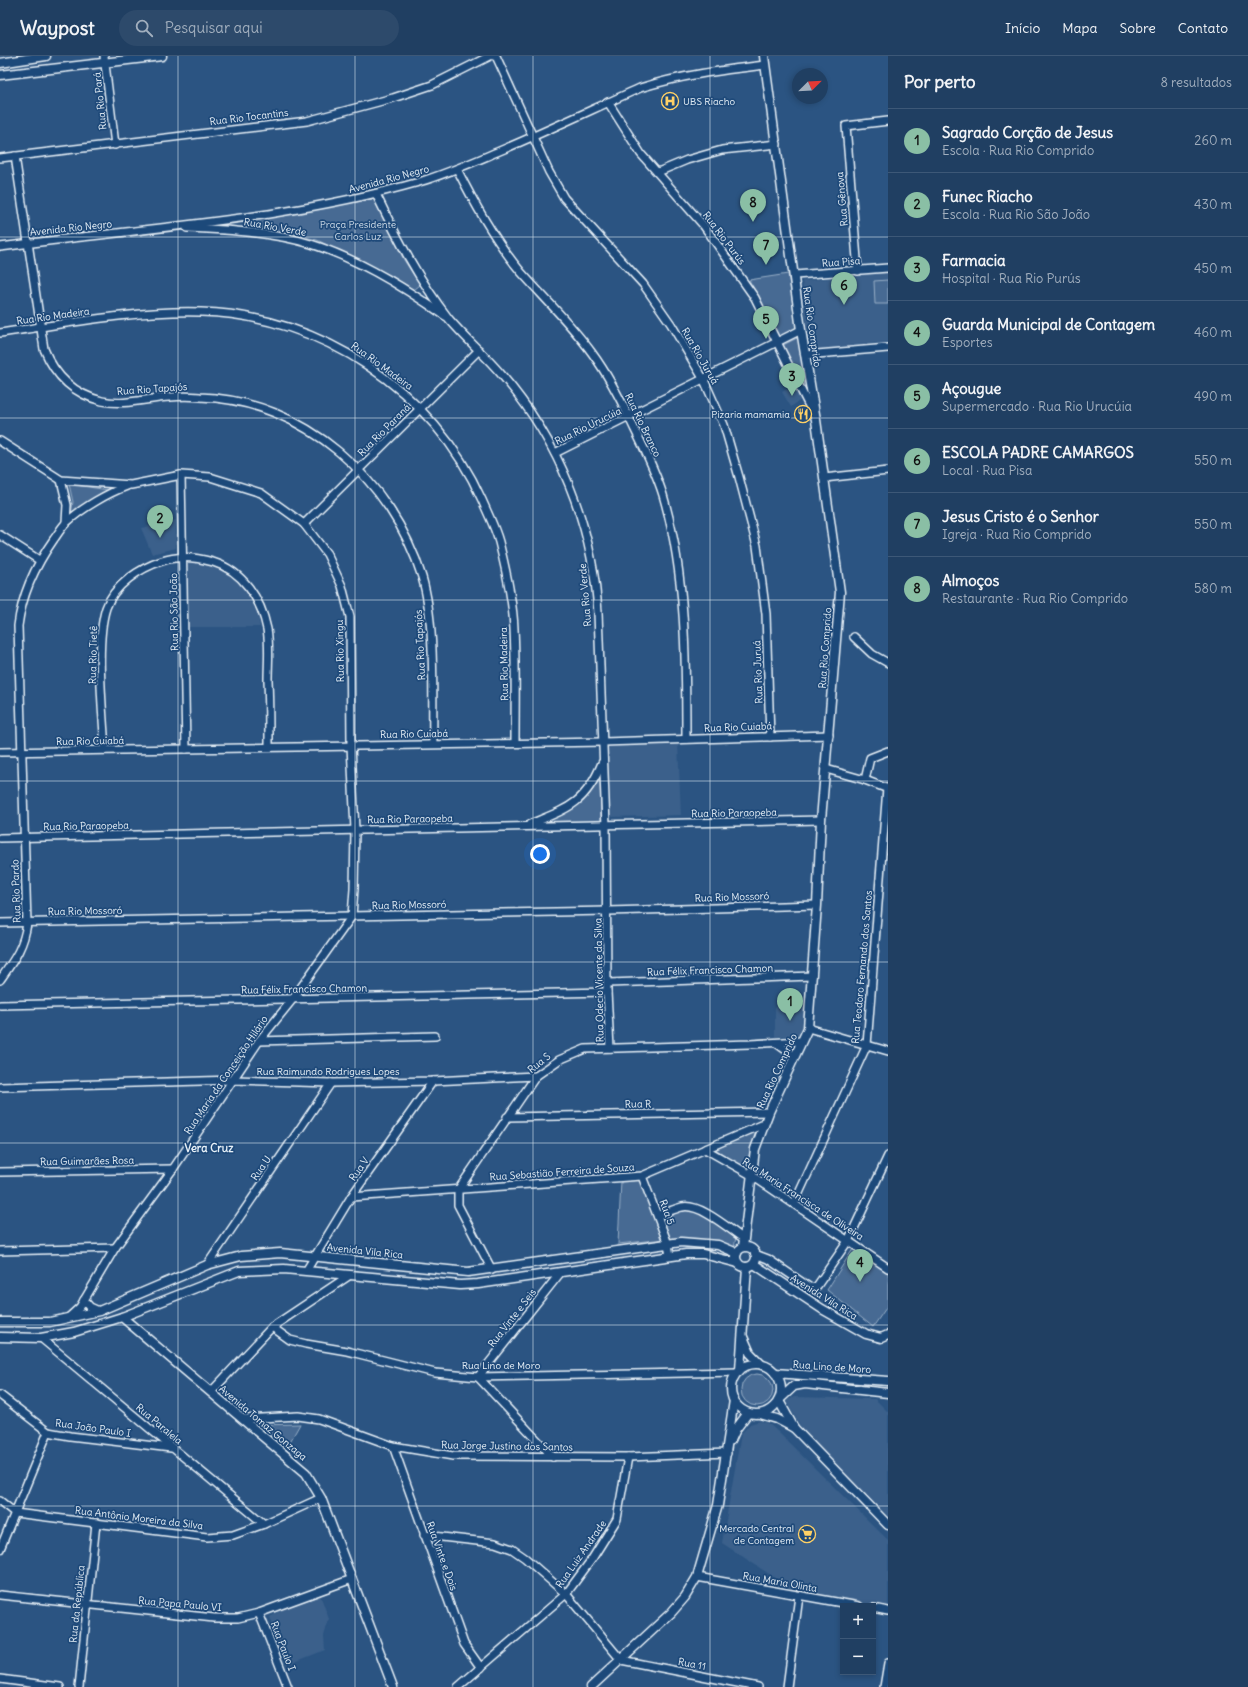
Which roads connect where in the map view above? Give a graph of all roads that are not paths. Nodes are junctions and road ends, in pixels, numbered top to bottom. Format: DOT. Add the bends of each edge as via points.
graph roads {
  1 [pos="46,56"];
  2 [pos="162,56"];
  3 [pos="490,56"];
  4 [pos="496,56"];
  5 [pos="764,56"];
  6 [pos="105,59"];
  7 [pos="0,63"];
  8 [pos="765,65"];
  9 [pos="0,75"];
  10 [pos="608,102"];
  11 [pos="888,121"];
  12 [pos="532,137"];
  13 [pos="777,144"];
  14 [pos="115,145"];
  15 [pos="15,156"];
  16 [pos="0,158"];
  17 [pos="458,169"];
  18 [pos="658,172"];
  19 [pos="376,194"];
  20 [pos="238,217"];
  21 [pos="173,227"];
  22 [pos="243,231"];
  23 [pos="28,243"];
  24 [pos="0,247"];
  25 [pos="888,268"];
  26 [pos="858,271"];
  27 [pos="795,275"];
  28 [pos="425,285"];
  29 [pos="416,295"];
  30 [pos="450,319"];
  31 [pos="39,327"];
  32 [pos="801,330"];
  33 [pos="0,333"];
  34 [pos="778,343"];
  35 [pos="888,348"];
  36 [pos="479,350"];
  37 [pos="805,355"];
  38 [pos="704,380"];
  39 [pos="420,409"];
  40 [pos="629,417"];
  41 [pos="816,420"];
  42 [pos="0,441"];
  43 [pos="555,453"];
  44 [pos="359,469"];
  45 [pos="888,470"];
  46 [pos="181,475"];
  47 [pos="824,478"];
  48 [pos="61,480"];
  49 [pos="131,485"];
  50 [pos="66,522"];
  51 [pos="304,524"];
  52 [pos="0,535"];
  53 [pos="182,557"];
  54 [pos="39,560"];
  55 [pos="854,637"];
  56 [pos="888,663"];
  57 [pos="829,735"];
  58 [pos="770,737"];
  59 [pos="686,739"];
  60 [pos="603,742"];
  61 [pos="515,743"];
  62 [pos="433,744"];
  63 [pos="351,745"];
  64 [pos="269,747"];
  65 [pos="186,749"];
  66 [pos="105,750"];
  67 [pos="888,751"];
  68 [pos="0,752"];
  69 [pos="21,752"];
  70 [pos="603,761"];
  71 [pos="826,769"];
  72 [pos="865,780"];
  73 [pos="887,789"];
  74 [pos="820,820"];
  75 [pos="526,826"];
  76 [pos="606,826"];
  77 [pos="355,830"];
  78 [pos="0,838"];
  79 [pos="24,838"];
  80 [pos="817,905"];
  81 [pos="608,911"];
  82 [pos="352,916"];
  83 [pos="28,922"];
  84 [pos="0,923"];
  85 [pos="812,976"];
  86 [pos="0,980"];
  87 [pos="608,983"];
  88 [pos="608,992"];
  89 [pos="292,1000"];
  90 [pos="0,1005"];
  91 [pos="808,1028"];
  92 [pos="436,1036"];
  93 [pos="259,1041"];
  94 [pos="801,1041"];
  95 [pos="776,1043"];
  96 [pos="867,1045"];
  97 [pos="610,1048"];
  98 [pos="888,1051"];
  99 [pos="794,1056"];
  100 [pos="536,1076"];
  101 [pos="234,1080"];
  102 [pos="432,1081"];
  103 [pos="332,1083"];
  104 [pos="0,1087"];
  105 [pos="769,1112"];
  106 [pos="507,1117"];
  107 [pos="764,1124"];
  108 [pos="705,1149"];
  109 [pos="888,1156"];
  110 [pos="174,1169"];
  111 [pos="0,1172"];
  112 [pos="642,1176"];
  113 [pos="751,1176"];
  114 [pos="458,1190"];
  115 [pos="351,1197"];
  116 [pos="794,1204"];
  117 [pos="658,1215"];
  118 [pos="848,1241"];
  119 [pos="668,1244"];
  120 [pos="743,1244"];
  121 [pos="115,1248"];
  122 [pos="0,1251"];
  123 [pos="755,1254"];
  124 [pos="315,1256"];
  125 [pos="670,1256"];
  126 [pos="738,1263"];
  127 [pos="208,1265"];
  128 [pos="750,1266"];
  129 [pos="888,1268"];
  130 [pos="492,1270"];
  131 [pos="306,1271"];
  132 [pos="561,1272"];
  133 [pos="350,1275"];
  134 [pos="84,1300"];
  135 [pos="99,1311"];
  136 [pos="122,1317"];
  137 [pos="67,1320"];
  138 [pos="0,1322"];
  139 [pos="272,1326"];
  140 [pos="742,1334"];
  141 [pos="888,1335"];
  142 [pos="0,1337"];
  143 [pos="42,1338"];
  144 [pos="762,1365"];
  145 [pos="739,1371"];
  146 [pos="775,1373"];
  147 [pos="478,1377"];
  148 [pos="888,1382"];
  149 [pos="211,1392"];
  150 [pos="0,1395"];
  151 [pos="886,1395"];
  152 [pos="734,1400"];
  153 [pos="779,1400"];
  154 [pos="748,1413"];
  155 [pos="760,1414"];
  156 [pos="244,1419"];
  157 [pos="794,1428"];
  158 [pos="48,1432"];
  159 [pos="393,1446"];
  160 [pos="171,1448"];
  161 [pos="727,1451"];
  162 [pos="553,1457"];
  163 [pos="628,1457"];
  164 [pos="322,1498"];
  165 [pos="0,1501"];
  166 [pos="15,1513"];
  167 [pos="96,1522"];
  168 [pos="264,1524"];
  169 [pos="888,1525"];
  170 [pos="424,1535"];
  171 [pos="0,1550"];
  172 [pos="697,1577"];
  173 [pos="352,1579"];
  174 [pos="566,1594"];
  175 [pos="0,1595"];
  176 [pos="799,1596"];
  177 [pos="841,1603"];
  178 [pos="86,1604"];
  179 [pos="876,1609"];
  180 [pos="888,1611"];
  181 [pos="260,1613"];
  182 [pos="621,1660"];
  183 [pos="888,1663"];
  184 [pos="481,1668"];
  185 [pos="0,1679"];
  186 [pos="60,1687"];
  187 [pos="79,1687"];
  188 [pos="288,1687"];
  189 [pos="393,1687"];
  190 [pos="458,1687"];
  191 [pos="591,1687"];
  192 [pos="758,1687"];
  193 [pos="787,1687"];
  194 [pos="884,1687"];
  1 -- 7 [label="street"];
  2 -- 6 [label="street"];
  3 -- 14 [label="street, Rua Rio Tocantins" via="432,85 314,119"];
  4 -- 12 [label="street, Rua Rio Juruá"];
  5 -- 8 [label="street, Rua Rio Comprido"];
  6 -- 9 [label="street"];
  6 -- 14 [label="street, Rua Rio Pará"];
  8 -- 10 [label="street, Avenida Rio Negro" via="667,79"];
  8 -- 13 [label="street, Rua Rio Comprido"];
  10 -- 12 [label="street, Avenida Rio Negro"];
  10 -- 18 [label="street, Rua Rio Purús" via="641,154"];
  11 -- 26 [label="street, Rua Gênova" via="846,126"];
  12 -- 17 [label="street, Avenida Rio Negro"];
  12 -- 38 [label="street, Rua Rio Juruá" via="548,172 564,198 642,284 671,324"];
  13 -- 18 [label="street" via="722,150"];
  13 -- 27 [label="street, Rua Rio Comprido"];
  14 -- 15 [label="street, Rua Rio Tocantins"];
  15 -- 16 [label="street, Rua Rio Tocantins"];
  15 -- 23 [label="street, Rua Rio Tapajós"];
  17 -- 19 [label="street, Avenida Rio Negro"];
  17 -- 40 [label="street, Rua Rio Branco" via="496,238 520,271 544,295 593,354"];
  18 -- 34 [label="street, Rua Rio Purús" via="728,258 755,298"];
  19 -- 20 [label="street, Avenida Rio Negro"];
  19 -- 28 [label="street" via="402,248"];
  20 -- 21 [label="street, Avenida Rio Negro"];
  20 -- 22 [label="street" via="239,227"];
  21 -- 22 [label="street, Rua Rio Verde"];
  21 -- 23 [label="street, Avenida Rio Negro"];
  22 -- 29 [label="street, Rua Rio Verde" via="310,244 357,263"];
  23 -- 24 [label="street, Avenida Rio Negro"];
  23 -- 31 [label="street, Rua Rio Tapajós"];
  25 -- 26 [label="street, Rua Pisa"];
  26 -- 27 [label="street, Rua Pisa"];
  27 -- 32 [label="street, Rua Rio Comprido"];
  28 -- 29 [label="street" via="422,292"];
  28 -- 30 [label="street, Rua Rio Verde"];
  29 -- 30 [label="street, Rua Rio Verde"];
  30 -- 36 [label="street, Rua Rio Verde"];
  31 -- 33 [label="street, Rua Rio Madeira"];
  31 -- 39 [label="street, Rua Rio Madeira" via="125,316 194,312 262,320 308,334 337,347 400,389"];
  31 -- 44 [label="street, Rua Rio Tapajós" via="50,366 61,380 90,398 104,402 170,397 230,400 266,410 300,425 329,443"];
  32 -- 34 [label="street, Rua Rio Urucúia"];
  32 -- 37 [label="street, Rua Rio Comprido"];
  34 -- 38 [label="street, Rua Rio Urucúia"];
  34 -- 41 [label="street, Rua Rio Purús"];
  35 -- 37 [label="street"];
  36 -- 39 [label="street, Rua Rio Paraná"];
  36 -- 43 [label="street, Rua Rio Verde" via="532,415"];
  37 -- 41 [label="street, Rua Rio Comprido"];
  38 -- 40 [label="street, Rua Rio Urucúia"];
  38 -- 58 [label="street, Rua Rio Juruá" via="724,425 757,546 766,614"];
  39 -- 44 [label="street, Rua Rio Paraná"];
  39 -- 61 [label="street, Rua Rio Madeira" via="466,467 498,540 514,629"];
  40 -- 43 [label="street, Rua Rio Urucúia"];
  40 -- 59 [label="street, Rua Rio Branco" via="663,495 671,530 686,642"];
  41 -- 47 [label="street, Rua Rio Comprido"];
  42 -- 48 [label="street, Rua Rio Xingu"];
  43 -- 60 [label="street, Rua Rio Verde" via="578,506 597,587"];
  44 -- 51 [label="street, Rua Rio Paraná"];
  44 -- 62 [label="street, Rua Rio Tapajós" via="382,496 399,523 422,578 429,610"];
  45 -- 47 [label="street"];
  46 -- 49 [label="street, Rua Rio Xingu"];
  46 -- 51 [label="street, Rua Rio Xingu" via="210,477 261,493"];
  46 -- 53 [label="street, Rua Rio São João"];
  47 -- 57 [label="street, Rua Rio Comprido" via="840,592"];
  48 -- 49 [label="street, Rua Rio Xingu"];
  48 -- 50 [label="street" via="67,505"];
  49 -- 50 [label="street, Rua Rio Pardo" via="115,490"];
  50 -- 54 [label="street, Rua Rio Pardo"];
  51 -- 63 [label="street, Rua Rio Xingu" via="327,554 342,586 350,617"];
  52 -- 54 [label="street"];
  53 -- 64 [label="street, Rua Rio Tietê" via="200,558 220,564 237,574 252,591 262,610 268,630"];
  53 -- 65 [label="street, Rua Rio São João"];
  53 -- 66 [label="street, Rua Rio Tietê" via="148,565 118,589 107,607 101,653"];
  54 -- 69 [label="street, Rua Rio Pardo" via="26,588 18,626"];
  55 -- 56 [label="street" via="872,654"];
  57 -- 58 [label="street, Rua Rio Cuiabá"];
  57 -- 71 [label="street, Rua Rio Comprido"];
  58 -- 59 [label="street, Rua Rio Cuiabá"];
  59 -- 60 [label="street, Rua Rio Cuiabá"];
  60 -- 61 [label="street, Rua Rio Cuiabá"];
  60 -- 70 [label="street, Rua Rio Verde"];
  61 -- 62 [label="street, Rua Rio Cuiabá"];
  62 -- 63 [label="street, Rua Rio Cuiabá"];
  63 -- 64 [label="street, Rua Rio Cuiabá"];
  63 -- 77 [label="street, Rua Rio Xingu"];
  64 -- 65 [label="street, Rua Rio Cuiabá"];
  65 -- 66 [label="street, Rua Rio Cuiabá"];
  66 -- 69 [label="street, Rua Rio Cuiabá"];
  67 -- 72 [label="street" via="870,758"];
  68 -- 69 [label="street, Rua Rio Cuiabá"];
  69 -- 79 [label="street, Rua Rio Pardo"];
  70 -- 75 [label="street" via="590,788 582,798 561,812"];
  70 -- 76 [label="street, Rua Rio Verde"];
  71 -- 72 [label="street"];
  71 -- 74 [label="street, Rua Rio Comprido"];
  72 -- 73 [label="street"];
  73 -- 96 [label="street, Rua Teodoro Fernando dos Santos"];
  74 -- 76 [label="street, Rua Rio Paraopeba"];
  74 -- 80 [label="street, Rua Rio Comprido"];
  75 -- 76 [label="street, Rua Rio Paraopeba"];
  75 -- 77 [label="street, Rua Rio Paraopeba"];
  76 -- 81 [label="street, Rua Rio Verde"];
  77 -- 79 [label="street, Rua Rio Paraopeba"];
  77 -- 82 [label="street"];
  78 -- 79 [label="street, Rua Rio Paraopeba"];
  79 -- 83 [label="street, Rua Rio Pardo"];
  80 -- 81 [label="street, Rua Rio Mossoró"];
  80 -- 85 [label="street, Rua Rio Comprido"];
  81 -- 82 [label="street, Rua Rio Mossoró"];
  81 -- 87 [label="street, Rua Odecio Vicente da Silva"];
  82 -- 83 [label="street, Rua Rio Mossoró"];
  82 -- 89 [label="street, Rua Maria da Conceição Hilário"];
  83 -- 84 [label="street, Rua Rio Mossoró"];
  83 -- 86 [label="street, Rua Rio Pardo" via="20,951"];
  85 -- 87 [label="street, Rua Félix Francisco Chamon"];
  85 -- 91 [label="street, Rua Rio Comprido"];
  87 -- 88 [label="street, Rua Odecio Vicente da Silva"];
  88 -- 89 [label="street, Rua Félix Francisco Chamon"];
  88 -- 97 [label="street, Rua Odecio Vicente da Silva"];
  89 -- 90 [label="street, Rua Félix Francisco Chamon"];
  89 -- 93 [label="street, Rua Maria da Conceição Hilário"];
  91 -- 94 [label="street, Rua Rio Comprido"];
  91 -- 96 [label="street"];
  92 -- 93 [label="street"];
  93 -- 101 [label="street, Rua Maria da Conceição Hilário"];
  94 -- 95 [label="street, Rua S"];
  94 -- 99 [label="street, Rua Rio Comprido"];
  95 -- 97 [label="street, Rua S"];
  95 -- 99 [label="street"];
  96 -- 98 [label="street"];
  96 -- 116 [label="street, Rua Teodoro Fernando dos Santos"];
  97 -- 100 [label="street, Rua S" via="585,1049 559,1060"];
  99 -- 105 [label="street, Rua Rio Comprido"];
  100 -- 102 [label="street, Rua Raimundo Rodrigues Lopes"];
  100 -- 106 [label="street, Rua S"];
  101 -- 103 [label="street, Rua Raimundo Rodrigues Lopes"];
  101 -- 104 [label="street, Rua Raimundo Rodrigues Lopes"];
  101 -- 110 [label="street, Rua Maria da Conceição Hilário"];
  102 -- 103 [label="street, Rua Raimundo Rodrigues Lopes"];
  102 -- 115 [label="street, Rua V"];
  103 -- 127 [label="street, Rua U"];
  105 -- 106 [label="street, Rua R"];
  105 -- 107 [label="street, Rua Rio Comprido"];
  106 -- 114 [label="street, Rua S"];
  107 -- 108 [label="street, Rua Sebastião Ferreira de Souza"];
  107 -- 113 [label="street, Rua Rio Comprido" via="755,1149"];
  108 -- 112 [label="street, Rua Sebastião Ferreira de Souza"];
  108 -- 113 [label="street, Rua Maria Francisca de Oliveira"];
  109 -- 118 [label="street"];
  110 -- 111 [label="street, Rua Guimarães Rosa"];
  110 -- 121 [label="street, Rua Maria da Conceição Hilário"];
  112 -- 114 [label="street, Rua Sebastião Ferreira de Souza"];
  112 -- 117 [label="street, Rua 5"];
  113 -- 116 [label="street, Rua Maria Francisca de Oliveira"];
  113 -- 120 [label="street, Rua Rio Comprido"];
  114 -- 115 [label="street, Rua Sebastião Ferreira de Souza"];
  114 -- 130 [label="street" via="458,1205"];
  115 -- 124 [label="street, Rua V"];
  116 -- 118 [label="street, Rua Maria Francisca de Oliveira"];
  117 -- 119 [label="street, Rua 5"];
  117 -- 120 [label="street" via="682,1207 693,1207 704,1212"];
  118 -- 123 [label="street" via="817,1286 813,1288 768,1259"];
  118 -- 129 [label="street, Rua Maria Francisca de Oliveira"];
  119 -- 120 [label="street, Avenida Vila Rica"];
  119 -- 125 [label="street, Rua 5"];
  119 -- 130 [label="street, Avenida Vila Rica"];
  120 -- 123 [label="street"];
  120 -- 126 [label="street, Rua Rio Comprido"];
  121 -- 122 [label="street"];
  121 -- 134 [label="street, Rua Maria da Conceição Hilário"];
  123 -- 128 [label="street"];
  124 -- 127 [label="street, Avenida Vila Rica" via="280,1252 241,1256"];
  124 -- 130 [label="street, Avenida Vila Rica" via="468,1272"];
  124 -- 131 [label="street, Rua V"];
  125 -- 126 [label="street" via="703,1254"];
  125 -- 132 [label="street"];
  126 -- 128 [label="street, Avenida Vila Rica"];
  127 -- 135 [label="street, Avenida Vila Rica"];
  128 -- 140 [label="street"];
  128 -- 141 [label="street, Avenida Vila Rica" via="866,1334 881,1338"];
  131 -- 133 [label="street"];
  131 -- 136 [label="street" via="239,1271"];
  132 -- 133 [label="street" via="460,1285"];
  132 -- 147 [label="street, Rua Vinte e Seis"];
  133 -- 139 [label="street"];
  134 -- 135 [label="street" via="90,1307"];
  134 -- 137 [label="street, Rua Maria da Conceição Hilário"];
  135 -- 137 [label="street, Avenida Vila Rica"];
  136 -- 143 [label="street" via="74,1332"];
  136 -- 149 [label="street, Avenida Tomaz Gonzaga"];
  137 -- 138 [label="street, Avenida Vila Rica"];
  139 -- 147 [label="street, Rua Lino de Moro" via="290,1340 306,1344 347,1351 435,1373"];
  139 -- 149 [label="street"];
  140 -- 144 [label="street" via="750,1353"];
  140 -- 145 [label="street"];
  142 -- 143 [label="street"];
  143 -- 160 [label="street, Rua Paralela"];
  144 -- 145 [label="street" via="747,1366"];
  144 -- 146 [label="street"];
  145 -- 147 [label="street, Rua Lino de Moro"];
  145 -- 152 [label="street" via="732,1386"];
  146 -- 148 [label="street, Rua Lino de Moro"];
  146 -- 153 [label="street" via="781,1384"];
  147 -- 162 [label="street"];
  149 -- 156 [label="street, Avenida Tomaz Gonzaga"];
  150 -- 158 [label="street, Rua João Paulo I"];
  151 -- 153 [label="street, Rua Lino de Moro" via="804,1384 794,1386"];
  152 -- 154 [label="street"];
  152 -- 161 [label="street"];
  153 -- 155 [label="street" via="771,1410"];
  153 -- 157 [label="street"];
  154 -- 155 [label="street"];
  154 -- 161 [label="street" via="736,1429"];
  155 -- 157 [label="street"];
  156 -- 159 [label="street, Rua Jorge Justino dos Santos" via="298,1416 319,1419"];
  156 -- 164 [label="street, Avenida Tomaz Gonzaga" via="306,1473"];
  157 -- 169 [label="street"];
  158 -- 160 [label="street, Rua João Paulo I"];
  158 -- 166 [label="street"];
  159 -- 162 [label="street, Rua Jorge Justino dos Santos" via="453,1456"];
  159 -- 170 [label="street, Rua Vinte e Dois"];
  160 -- 168 [label="street, Rua Paralela"];
  161 -- 163 [label="street, Rua Jorge Justino dos Santos"];
  161 -- 172 [label="street" via="718,1505"];
  162 -- 163 [label="street, Rua Jorge Justino dos Santos"];
  163 -- 174 [label="street, Rua Luiz Andrade" via="617,1519"];
  164 -- 168 [label="street, Rua Antônio Moreira da Silva"];
  164 -- 173 [label="street, Avenida Tomaz Gonzaga"];
  165 -- 166 [label="street"];
  166 -- 167 [label="street, Rua Antônio Moreira da Silva"];
  166 -- 171 [label="street"];
  167 -- 168 [label="street, Rua Antônio Moreira da Silva" via="207,1537 233,1535"];
  167 -- 178 [label="street, Rua da República"];
  170 -- 174 [label="street" via="495,1543 512,1549"];
  170 -- 184 [label="street, Rua Vinte e Dois" via="464,1644"];
  172 -- 176 [label="street, Rua Maria Olinta"];
  172 -- 182 [label="street" via="671,1613"];
  173 -- 181 [label="street, Rua Papa Paulo VI"];
  173 -- 189 [label="street, Avenida Tomaz Gonzaga"];
  174 -- 182 [label="street"];
  174 -- 184 [label="street, Rua Luiz Andrade"];
  175 -- 178 [label="street, Rua Papa Paulo VI"];
  176 -- 177 [label="street, Rua Maria Olinta"];
  176 -- 193 [label="street"];
  178 -- 181 [label="street, Rua Papa Paulo VI" via="214,1618 238,1618"];
  178 -- 187 [label="street, Rua da República"];
  179 -- 180 [label="street"];
  181 -- 188 [label="street, Rua Paulo I"];
  182 -- 191 [label="street"];
  182 -- 192 [label="street, Rua 11"];
  183 -- 194 [label="street"];
  184 -- 190 [label="street, Rua Luiz Andrade"];
  185 -- 186 [label="street"];
}
